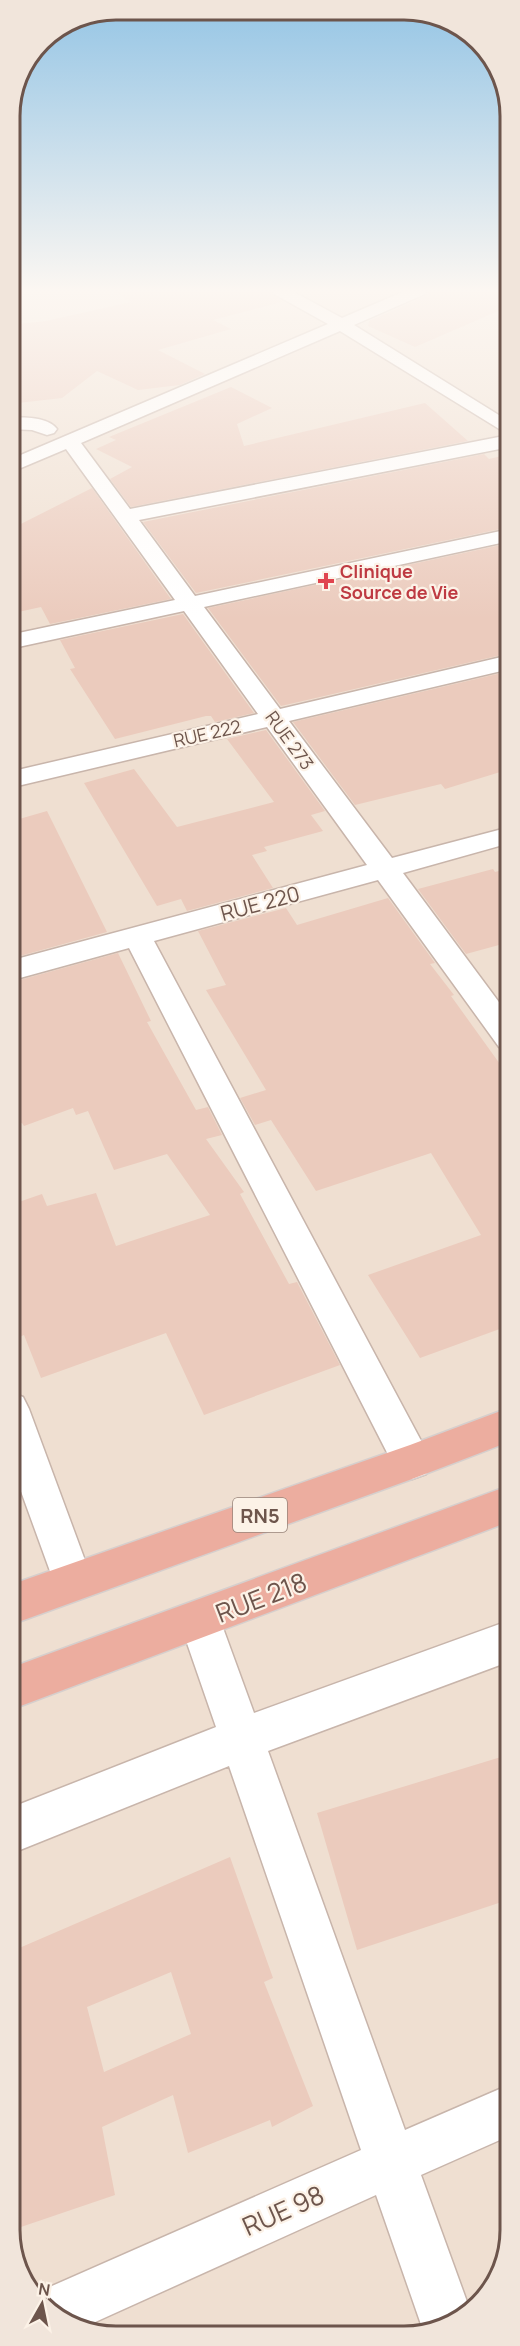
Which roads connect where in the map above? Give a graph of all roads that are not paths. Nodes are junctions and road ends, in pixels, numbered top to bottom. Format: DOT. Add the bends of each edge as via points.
graph roads {
  1 [pos="142,400"];
  2 [pos="463,400"];
  3 [pos="20,423"];
  4 [pos="500,424"];
  5 [pos="58,432"];
  6 [pos="20,441"];
  7 [pos="500,443"];
  8 [pos="20,459"];
  9 [pos="125,516"];
  10 [pos="500,537"];
  11 [pos="190,604"];
  12 [pos="20,640"];
  13 [pos="500,664"];
  14 [pos="274,718"];
  15 [pos="20,777"];
  16 [pos="500,838"];
  17 [pos="385,869"];
  18 [pos="137,936"];
  19 [pos="20,968"];
  20 [pos="500,1025"];
  21 [pos="500,1428"];
  22 [pos="20,1436"];
  23 [pos="412,1462"];
  24 [pos="500,1507"];
  25 [pos="73,1582"];
  26 [pos="20,1601"];
  27 [pos="200,1620"];
  28 [pos="500,1644"];
  29 [pos="20,1685"];
  30 [pos="242,1739"];
  31 [pos="20,1827"];
  32 [pos="500,2114"];
  33 [pos="390,2163"];
  34 [pos="60,2309"];
  35 [pos="445,2318"];
  1 -- 5 [label="street"];
  2 -- 4 [label="street"];
  3 -- 5 [label="street"];
  5 -- 6 [label="street"];
  5 -- 8 [label="street"];
  5 -- 9 [label="street, RUE 273"];
  7 -- 9 [label="street"];
  9 -- 11 [label="street, RUE 273"];
  10 -- 11 [label="street"];
  11 -- 12 [label="street"];
  11 -- 14 [label="street, RUE 273"];
  13 -- 14 [label="street, RUE 222"];
  14 -- 15 [label="street, RUE 222"];
  14 -- 17 [label="street, RUE 273"];
  16 -- 17 [label="street, RUE 220"];
  17 -- 18 [label="street, RUE 220"];
  17 -- 20 [label="street, RUE 273"];
  18 -- 19 [label="street, RUE 220"];
  18 -- 23 [label="street"];
  21 -- 23 [label="highway, RN5"];
  22 -- 25 [label="street"];
  23 -- 25 [label="highway, RN5"];
  24 -- 27 [label="highway, RUE 218"];
  25 -- 26 [label="highway, RN5"];
  27 -- 29 [label="highway, RUE 218"];
  27 -- 30 [label="street"];
  28 -- 30 [label="street"];
  30 -- 31 [label="street"];
  30 -- 33 [label="street"];
  32 -- 33 [label="street, RUE 98"];
  33 -- 34 [label="street, RUE 98"];
  33 -- 35 [label="street"];
}
